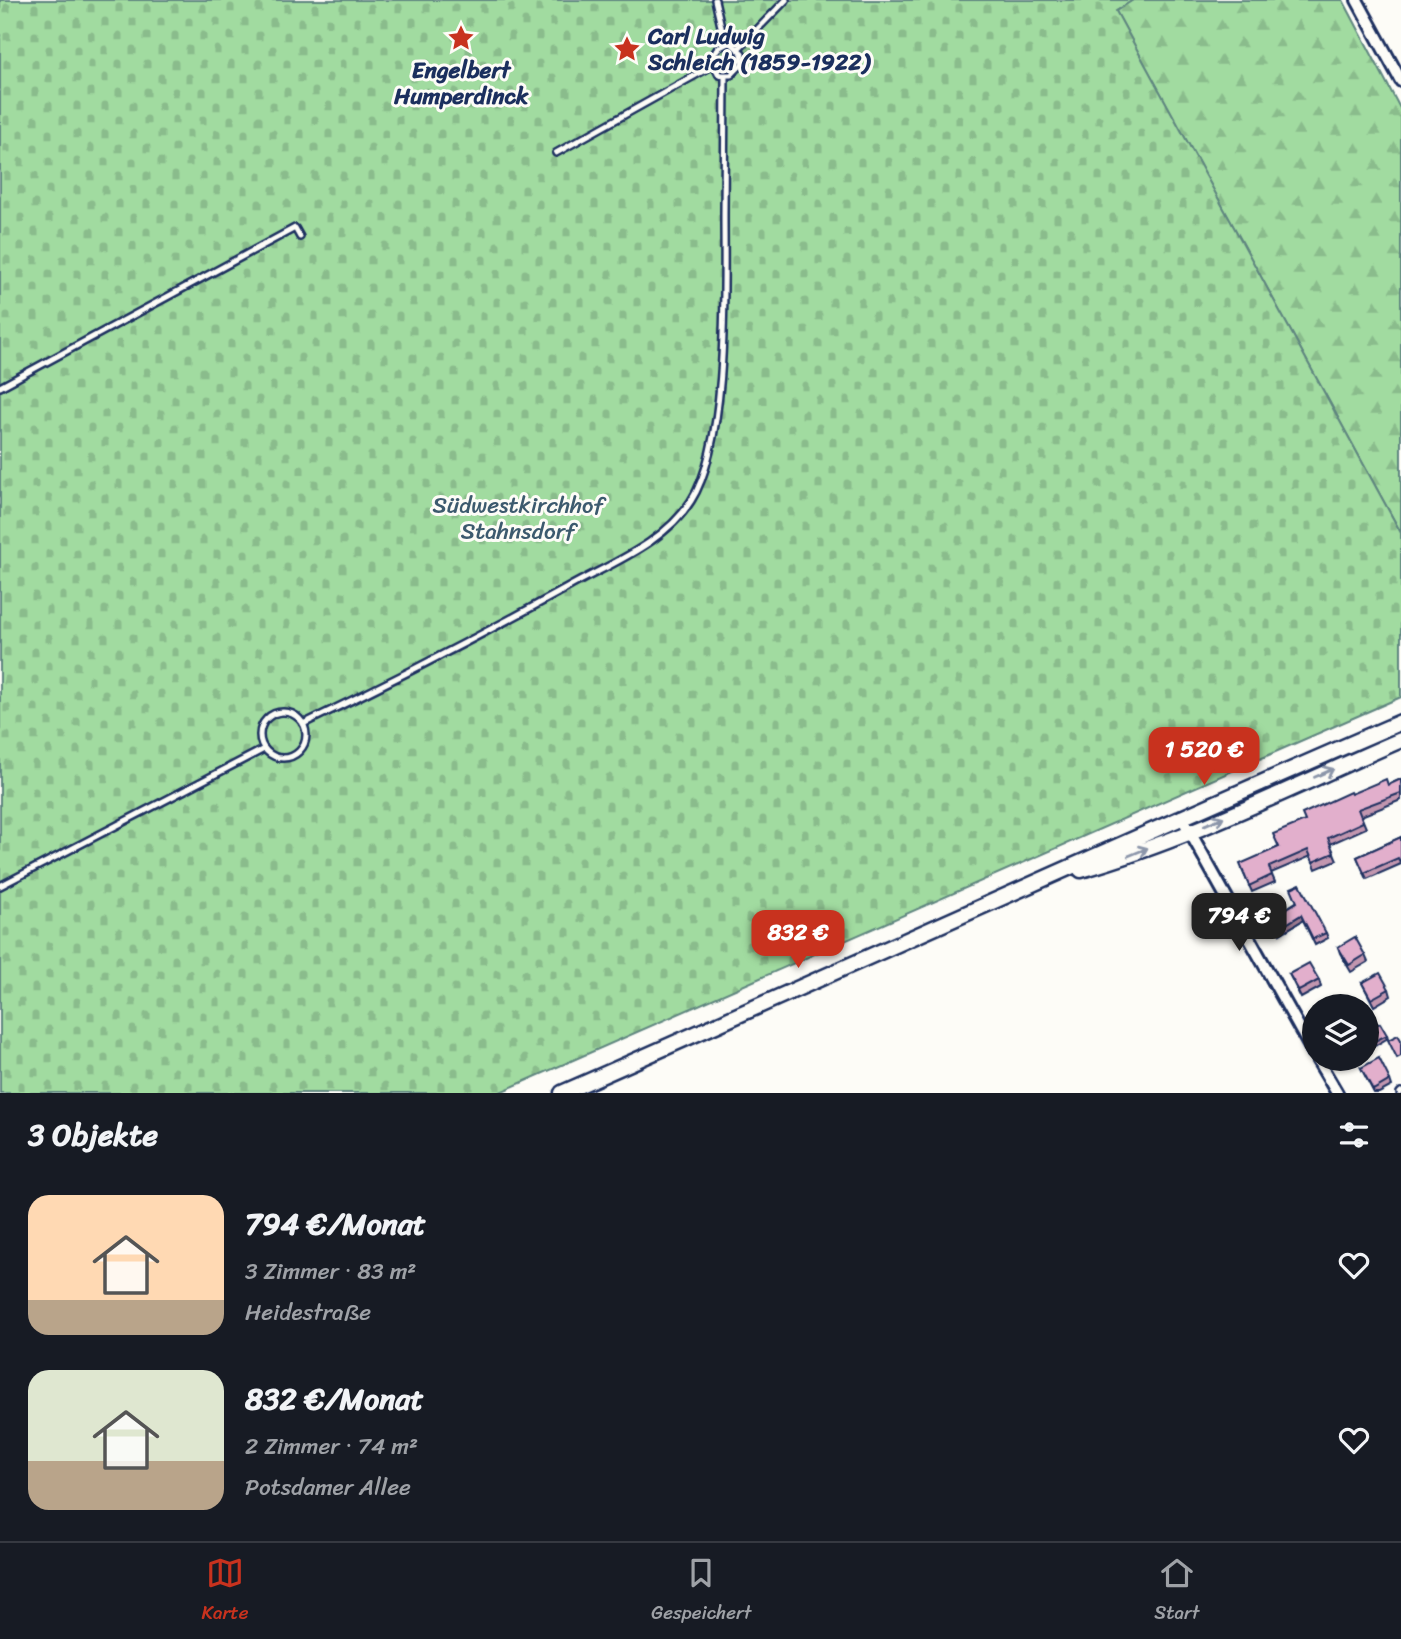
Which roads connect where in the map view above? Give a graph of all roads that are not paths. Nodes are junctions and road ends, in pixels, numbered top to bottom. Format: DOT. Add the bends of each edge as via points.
graph roads {
  1 [pos="715,0"];
  2 [pos="786,0"];
  3 [pos="1357,0"];
  4 [pos="725,44"];
  5 [pos="739,48"];
  6 [pos="712,66"];
  7 [pos="725,76"];
  8 [pos="1401,81"];
  9 [pos="556,153"];
  10 [pos="300,237"];
  11 [pos="0,387"];
  12 [pos="1401,722"];
  13 [pos="303,724"];
  14 [pos="1401,740"];
  15 [pos="264,749"];
  16 [pos="1181,816"];
  17 [pos="1189,832"];
  18 [pos="1049,879"];
  19 [pos="0,886"];
  20 [pos="1302,1033"];
  21 [pos="1324,1071"];
  22 [pos="562,1093"];
  23 [pos="1337,1093"];
  1 -- 4 [label="lane"];
  2 -- 5 [label="lane"];
  3 -- 8 [label="street"];
  4 -- 5 [label="lane" via="730,41"];
  4 -- 6 [label="lane" via="711,58"];
  5 -- 7 [label="lane" via="743,58 740,69"];
  6 -- 7 [label="lane"];
  6 -- 9 [label="lane"];
  7 -- 13 [label="lane" via="724,298 718,395 704,471 692,500 657,537 625,556 461,647"];
  10 -- 11 [label="lane" via="295,228"];
  12 -- 16 [label="street"];
  13 -- 15 [label="lane" via="306,739 298,752 284,758"];
  13 -- 15 [label="lane" via="285,711 270,715 259,734"];
  17 -- 14 [label="street, one-way"];
  15 -- 19 [label="lane"];
  16 -- 17 [label="street"];
  16 -- 18 [label="street"];
  18 -- 17 [label="street, one-way" via="1121,859"];
  17 -- 20 [label="street"];
  18 -- 22 [label="street"];
  21 -- 23 [label="street"];
}
